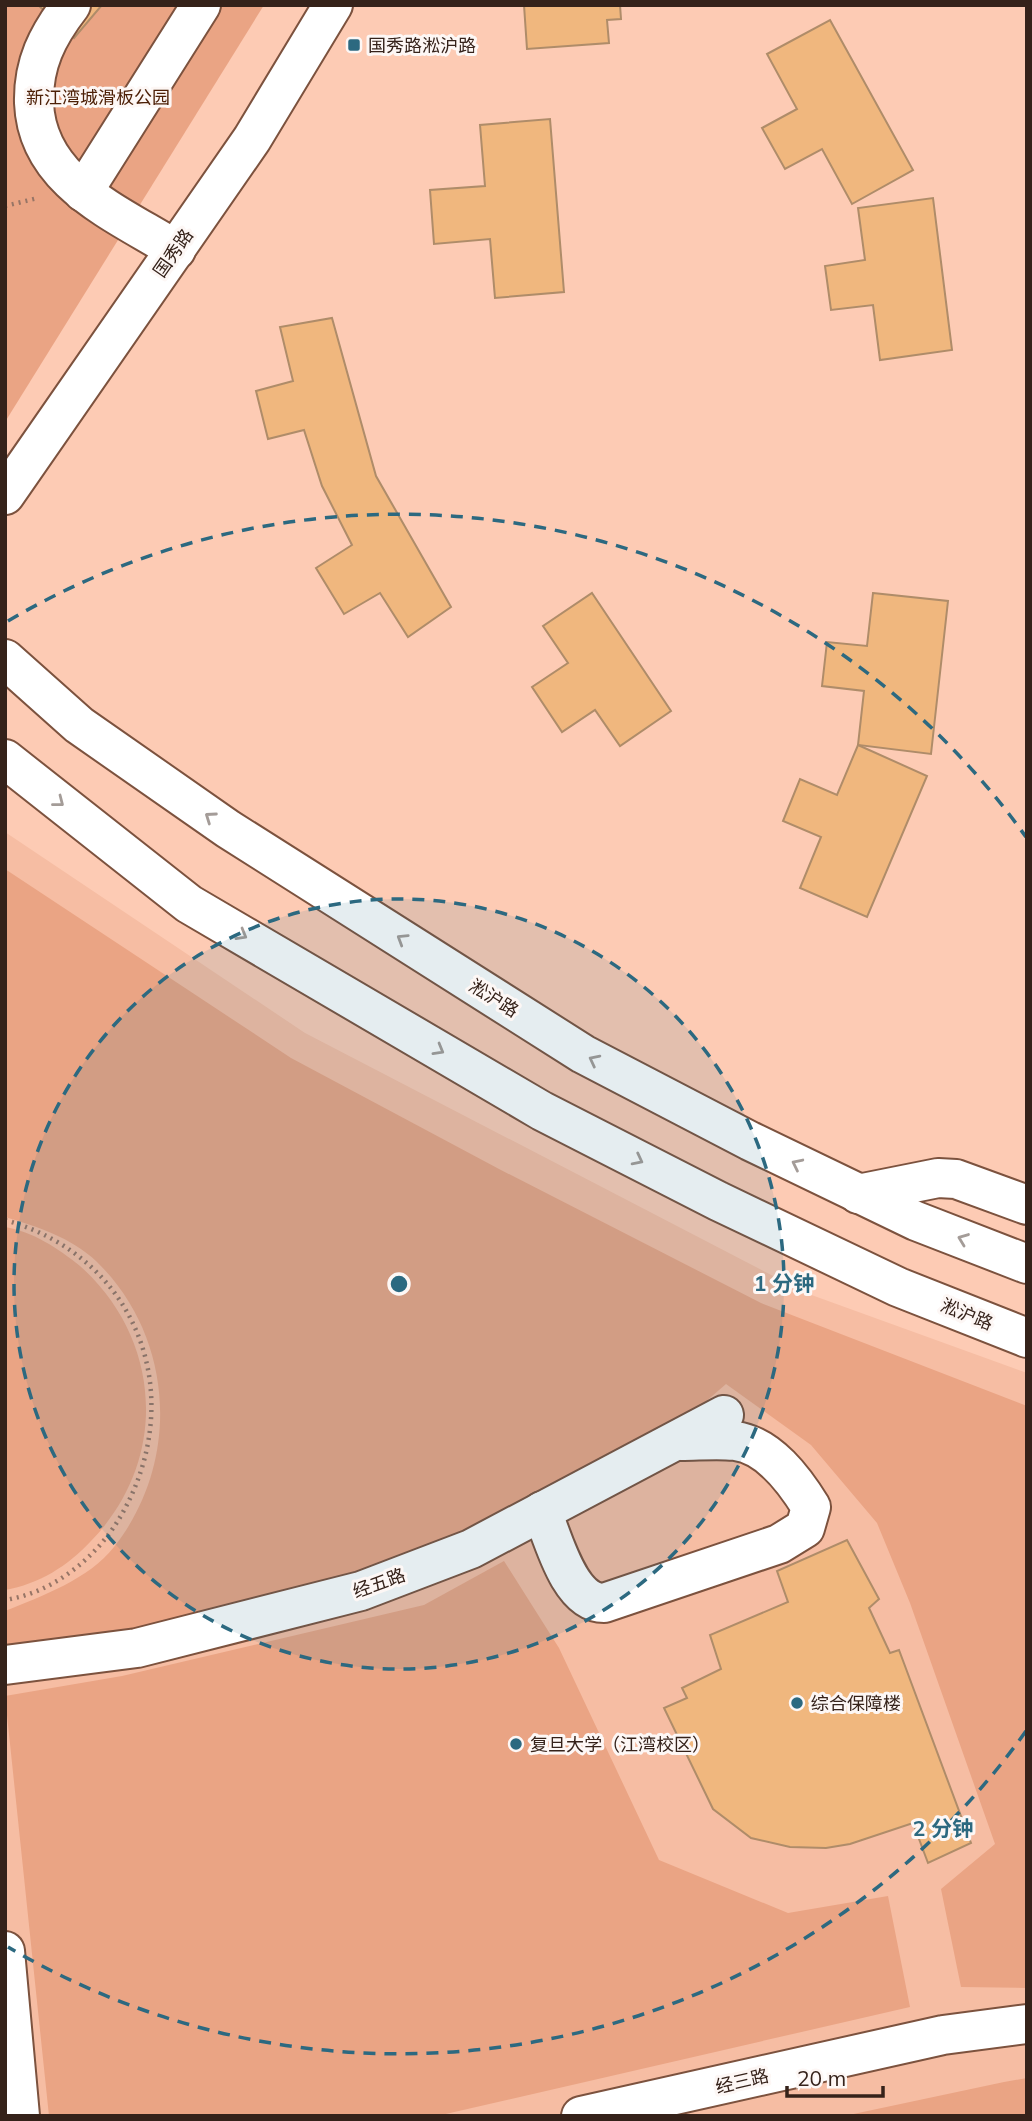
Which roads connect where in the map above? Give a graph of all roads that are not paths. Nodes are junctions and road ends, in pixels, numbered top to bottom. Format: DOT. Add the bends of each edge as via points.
graph roads {
  1 [pos="71,5"];
  2 [pos="201,5"];
  3 [pos="333,5"];
  4 [pos="83,192"];
  5 [pos="176,250"];
  6 [pos="5,495"];
  7 [pos="5,659"];
  8 [pos="5,760"];
  9 [pos="858,1194"];
  10 [pos="1027,1205"];
  11 [pos="1027,1264"];
  12 [pos="1027,1338"];
  13 [pos="723,1415"];
  14 [pos="675,1441"];
  15 [pos="542,1511"];
  16 [pos="5,1665"];
  17 [pos="5,1951"];
  18 [pos="1027,2024"];
  19 [pos="631,2111"];
  20 [pos="20,2116"];
  21 [pos="581,2116"];
  1 -- 4 [label="main road" via="40,52 35,127 62,174"];
  2 -- 4 [label="main road"];
  3 -- 5 [label="main road, 国秀路" via="252,139"];
  4 -- 5 [label="main road"];
  5 -- 6 [label="main road, 国秀路"];
  9 -- 7 [label="main road, 淞沪路, one-way" via="583,1054 228,829 79,724"];
  8 -- 12 [label="main road, 淞沪路, one-way" via="189,904 542,1111 898,1287"];
  9 -- 10 [label="main road" via="956,1178"];
  11 -- 9 [label="main road, 淞沪路, one-way"];
  13 -- 14 [label="main road, 经五路"];
  14 -- 15 [label="main road, 经五路"];
  14 -- 15 [label="main road" via="738,1441 768,1456 797,1484 811,1507 805,1528 779,1544 604,1603 592,1603 568,1574"];
  15 -- 16 [label="main road, 经五路" via="471,1549 361,1591 137,1648"];
  17 -- 20 [label="main road"];
  18 -- 19 [label="main road, 经三路" via="943,2035"];
  19 -- 21 [label="main road, 经三路"];
}
